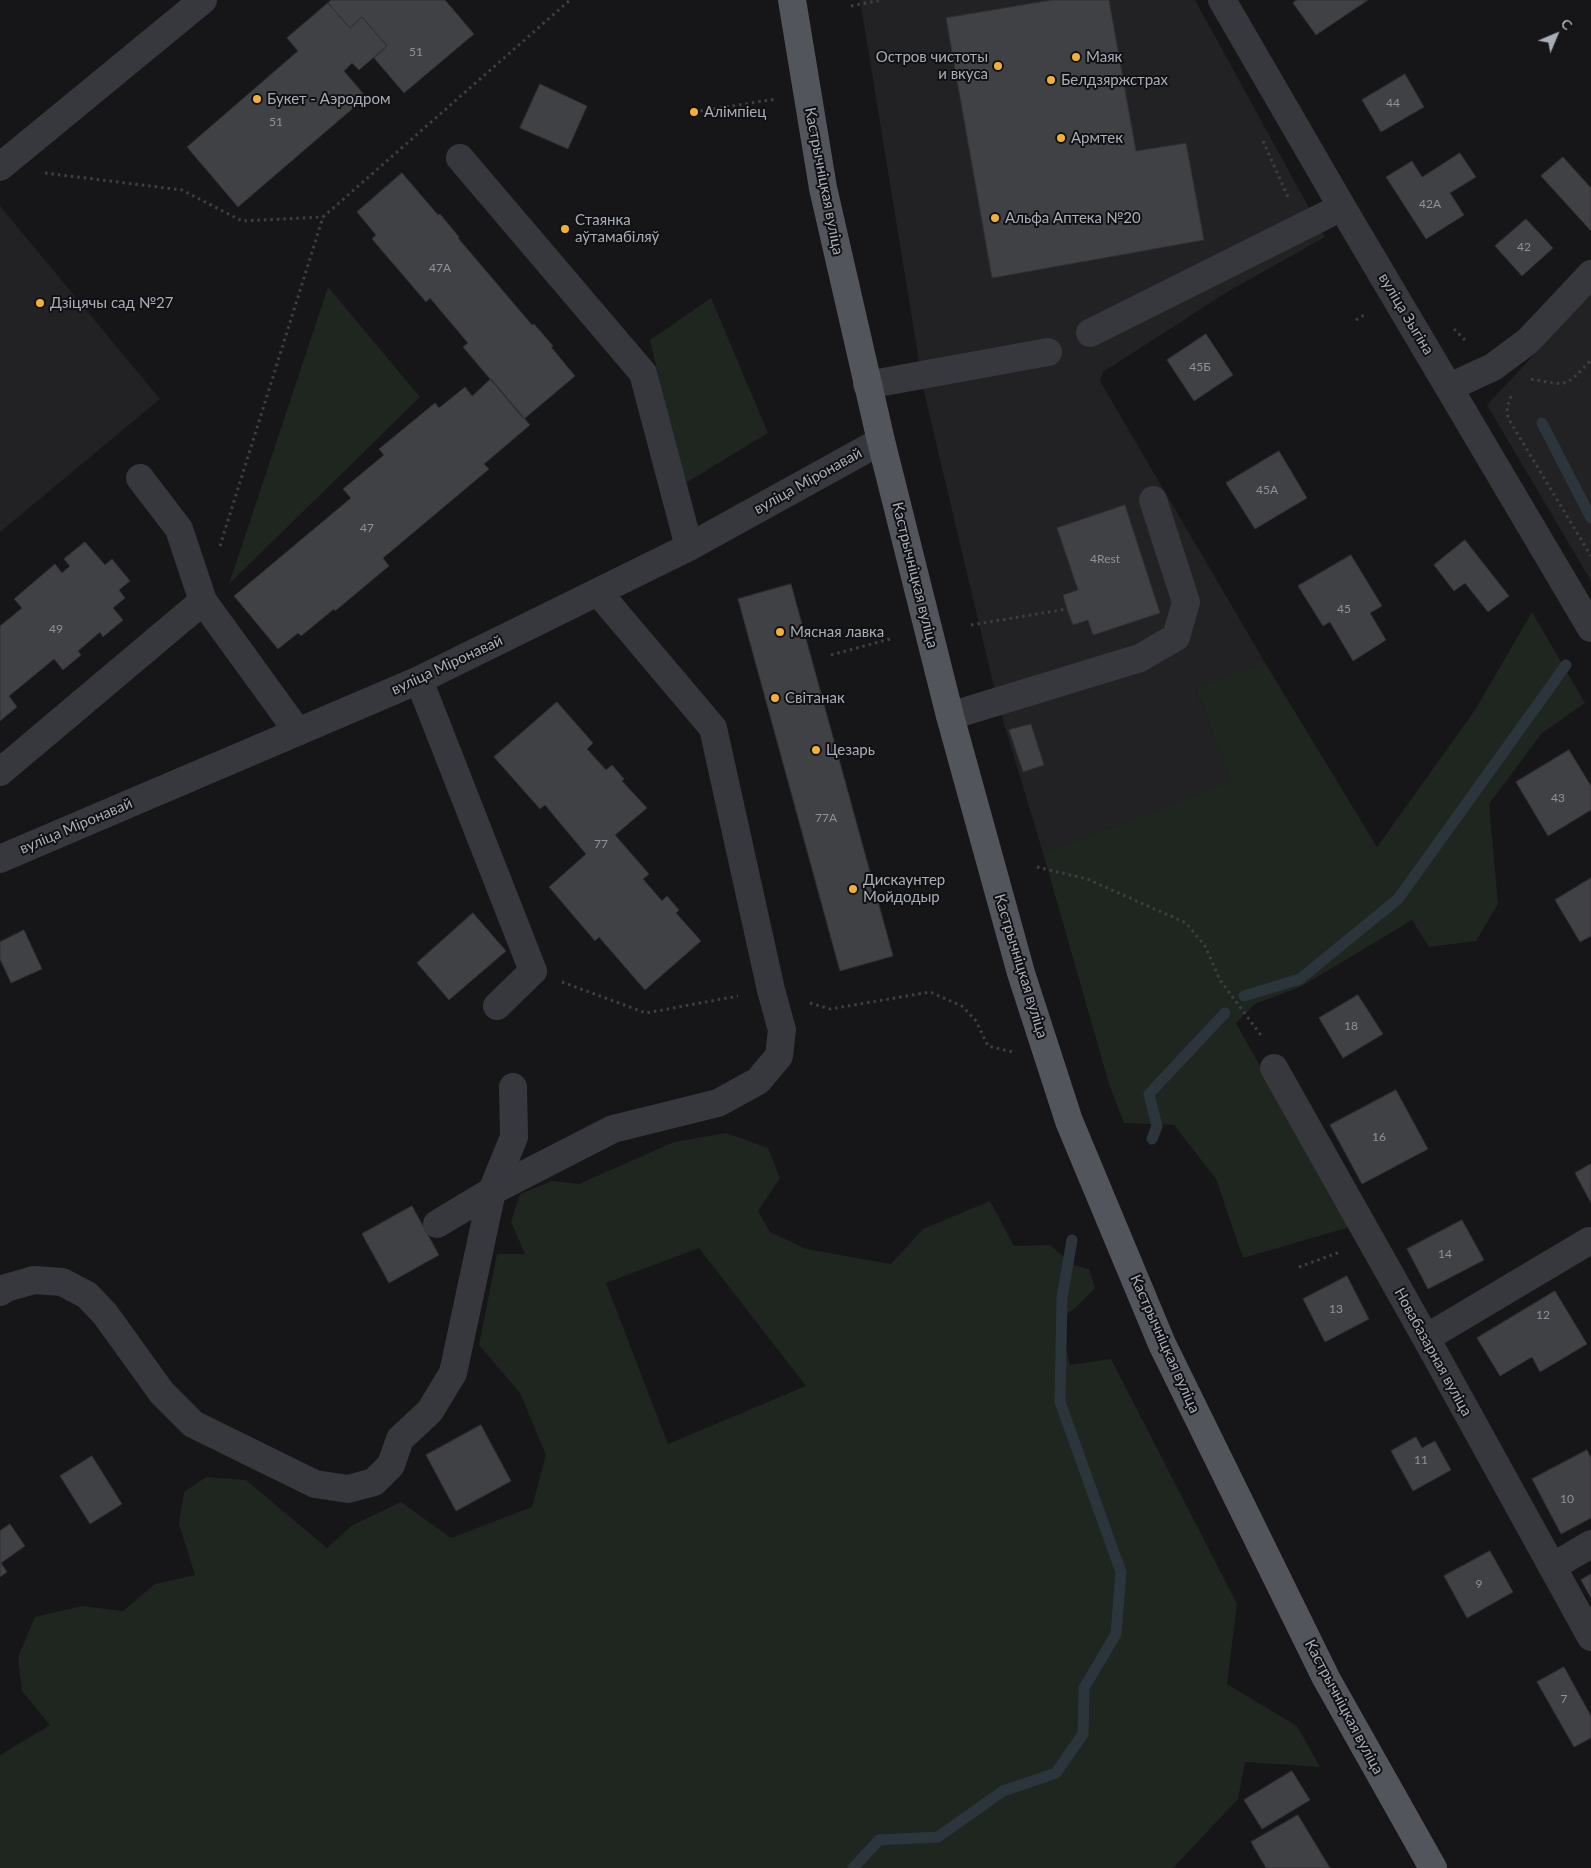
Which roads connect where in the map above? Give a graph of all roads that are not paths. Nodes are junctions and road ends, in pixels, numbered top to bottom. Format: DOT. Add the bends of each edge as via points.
graph roads {
  1 [pos="203,0"];
  2 [pos="792,0"];
  3 [pos="1222,0"];
  4 [pos="460,158"];
  5 [pos="0,167"];
  6 [pos="1342,207"];
  7 [pos="1591,274"];
  8 [pos="1090,333"];
  9 [pos="1048,352"];
  10 [pos="868,386"];
  11 [pos="1450,387"];
  12 [pos="881,441"];
  13 [pos="140,478"];
  14 [pos="1152,500"];
  15 [pos="689,547"];
  16 [pos="598,592"];
  17 [pos="203,601"];
  18 [pos="1591,628"];
  19 [pos="419,680"];
  20 [pos="950,716"];
  21 [pos="298,732"];
  22 [pos="0,772"];
  23 [pos="0,859"];
  24 [pos="497,1006"];
  25 [pos="1274,1068"];
  26 [pos="513,1087"];
  27 [pos="492,1191"];
  28 [pos="437,1224"];
  29 [pos="1589,1241"];
  30 [pos="0,1292"];
  31 [pos="1426,1338"];
  32 [pos="1591,1544"];
  33 [pos="1552,1567"];
  34 [pos="1591,1637"];
  35 [pos="1433,1868"];
  1 -- 5 [label="street"];
  2 -- 10 [label="main road, Кастрычніцкая вуліца" via="823,188"];
  3 -- 6 [label="street, вуліца Зыгіна"];
  4 -- 15 [label="street" via="643,373"];
  6 -- 8 [label="street"];
  6 -- 11 [label="street, вуліца Зыгіна"];
  7 -- 11 [label="street" via="1528,341 1493,367"];
  9 -- 10 [label="street"];
  10 -- 12 [label="main road, Кастрычніцкая вуліца"];
  11 -- 18 [label="street, вуліца Зыгіна"];
  12 -- 15 [label="street, вуліца Міронавай"];
  12 -- 20 [label="main road, Кастрычніцкая вуліца"];
  13 -- 17 [label="street" via="179,529"];
  14 -- 20 [label="street" via="1186,602 1176,637 1140,658"];
  15 -- 16 [label="street, вуліца Міронавай"];
  16 -- 19 [label="street, вуліца Міронавай"];
  16 -- 27 [label="street" via="713,728 782,1030 779,1056 758,1080 718,1103 613,1129"];
  17 -- 21 [label="street"];
  17 -- 22 [label="street"];
  19 -- 21 [label="street, вуліца Міронавай"];
  19 -- 24 [label="street" via="533,971"];
  20 -- 35 [label="main road, Кастрычніцкая вуліца" via="1021,973 1069,1121 1155,1326 1326,1678"];
  21 -- 23 [label="street, вуліца Міронавай"];
  25 -- 31 [label="street, Новабазарная вуліца"];
  26 -- 27 [label="street" via="514,1137"];
  27 -- 28 [label="street"];
  27 -- 30 [label="street" via="453,1373 430,1411 400,1439 391,1465 374,1482 348,1489 315,1484 193,1424 162,1393 105,1314 87,1295 62,1282 34,1280"];
  29 -- 31 [label="street"];
  31 -- 33 [label="street, Новабазарная вуліца"];
  32 -- 33 [label="street"];
  33 -- 34 [label="street, Новабазарная вуліца"];
}
